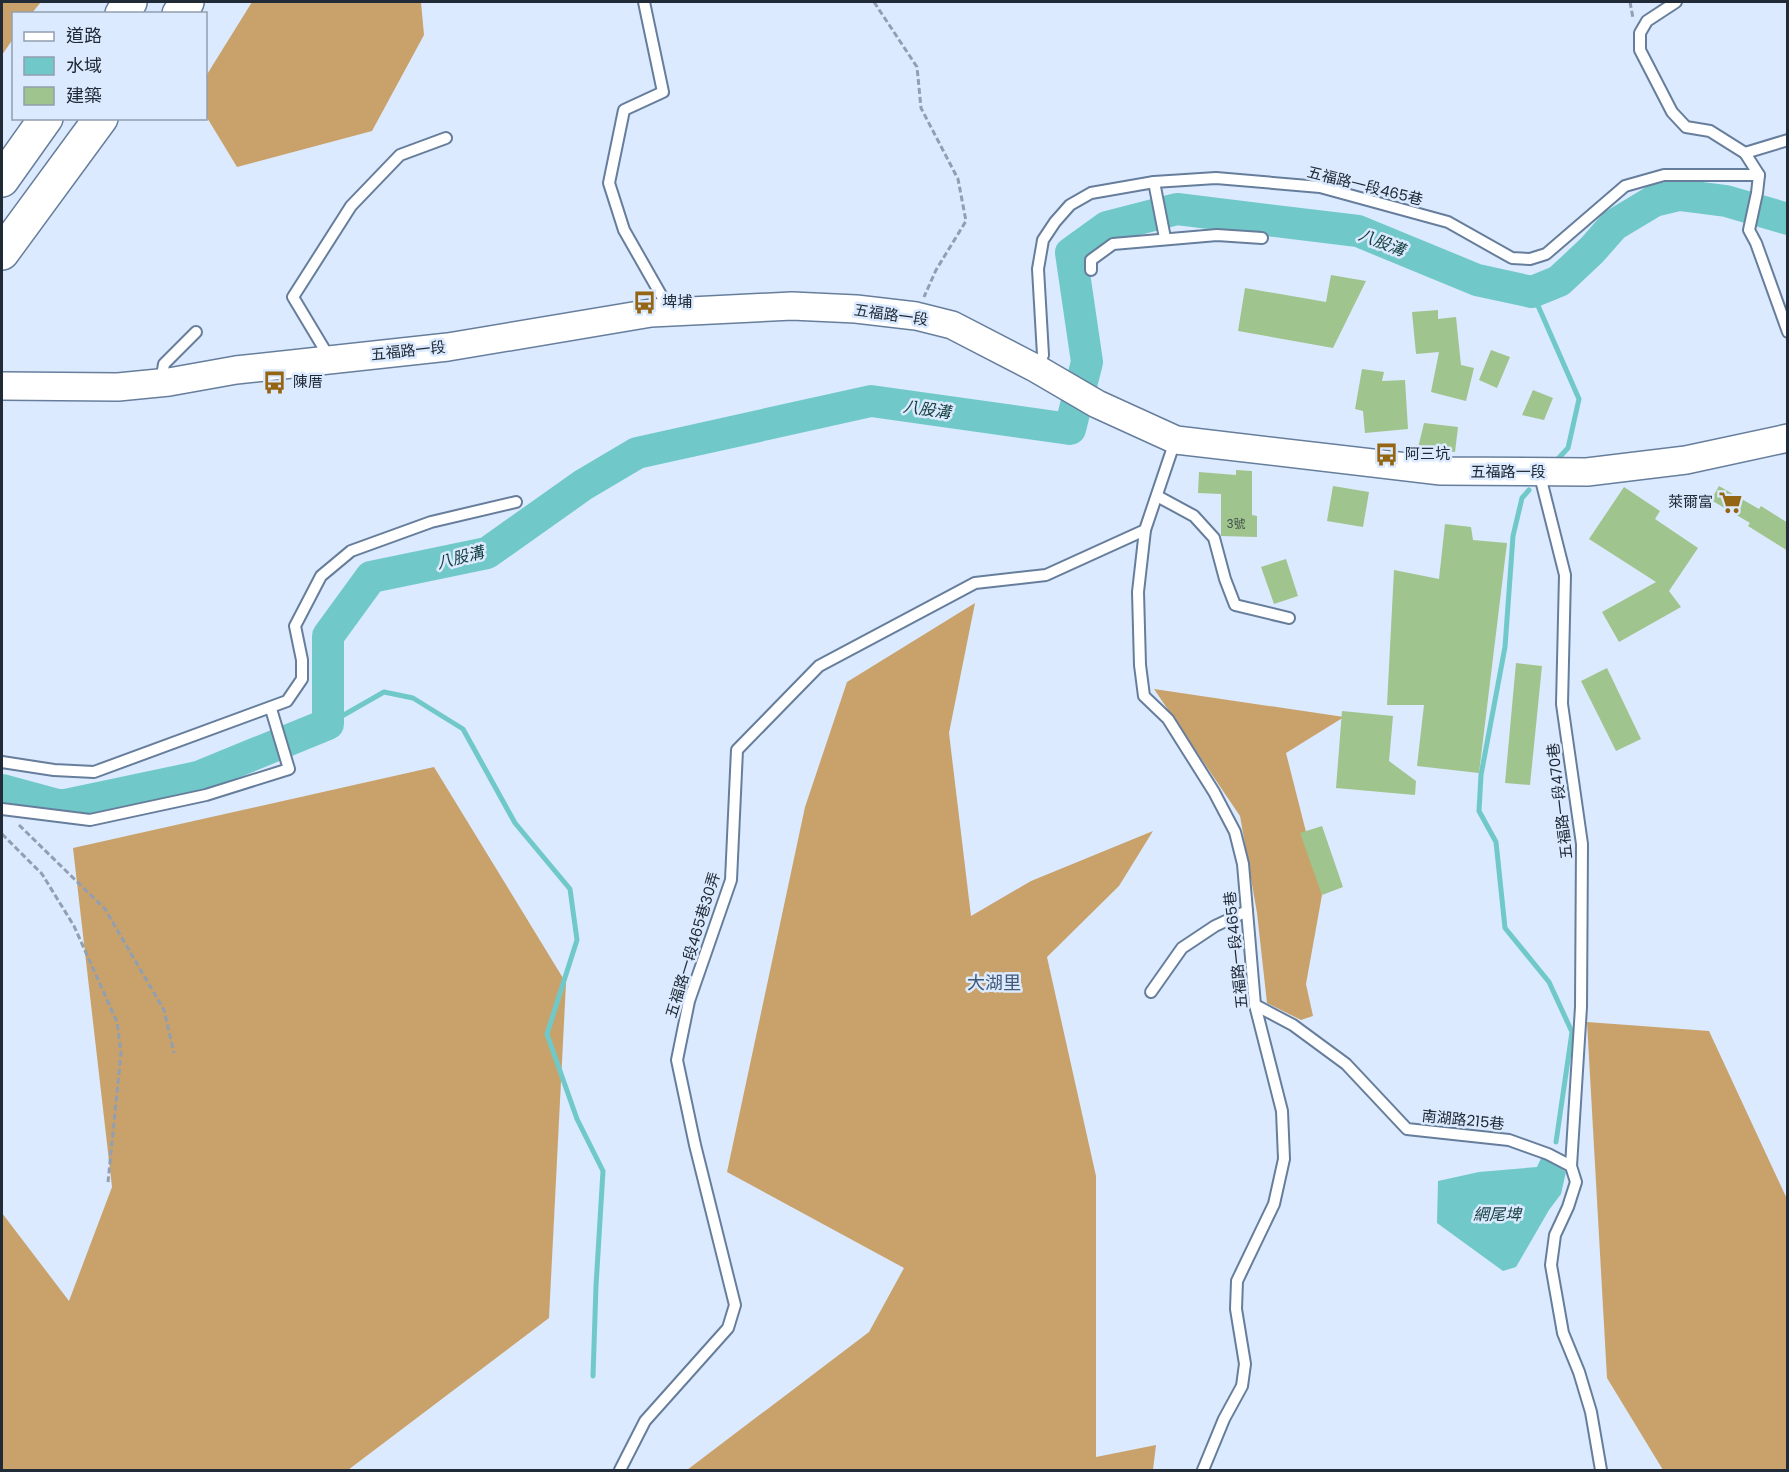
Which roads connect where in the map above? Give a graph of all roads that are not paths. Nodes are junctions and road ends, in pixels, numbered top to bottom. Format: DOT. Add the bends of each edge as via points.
graph roads {
  1 [pos="644,2"];
  2 [pos="1676,2"];
  3 [pos="45,120"];
  4 [pos="100,120"];
  5 [pos="446,138"];
  6 [pos="1788,140"];
  7 [pos="1745,153"];
  8 [pos="1759,175"];
  9 [pos="2,180"];
  10 [pos="1154,183"];
  11 [pos="1165,238"];
  12 [pos="1262,238"];
  13 [pos="2,253"];
  14 [pos="1091,270"];
  15 [pos="670,312"];
  16 [pos="196,332"];
  17 [pos="1788,332"];
  18 [pos="331,360"];
  19 [pos="1037,369"];
  20 [pos="161,383"];
  21 [pos="2,386"];
  22 [pos="1788,438"];
  23 [pos="1176,440"];
  24 [pos="1539,472"];
  25 [pos="1157,496"];
  26 [pos="516,502"];
  27 [pos="1145,530"];
  28 [pos="1289,618"];
  29 [pos="270,708"];
  30 [pos="2,762"];
  31 [pos="2,809"];
  32 [pos="1247,911"];
  33 [pos="1151,992"];
  34 [pos="1256,1005"];
  35 [pos="1571,1166"];
  36 [pos="620,1470"];
  37 [pos="1203,1470"];
  38 [pos="1601,1470"];
  1 -- 15 [label="lane" via="663,92 624,110 609,183 624,230"];
  2 -- 7 [label="lane" via="1647,21 1640,33 1640,50 1672,112 1686,127 1710,130"];
  3 -- 9 [label="highway"];
  4 -- 13 [label="highway"];
  5 -- 18 [label="lane" via="400,155 351,206 293,297"];
  6 -- 7 [label="lane"];
  7 -- 8 [label="lane"];
  8 -- 10 [label="lane, 五福路一段465巷" via="1664,175 1625,186 1546,254 1530,260 1512,258 1448,222 1320,187 1216,178"];
  8 -- 17 [label="lane" via="1749,230"];
  10 -- 11 [label="lane"];
  10 -- 19 [label="lane, 五福路一段465巷" via="1091,193 1070,205 1043,240 1038,269 1043,355"];
  11 -- 12 [label="lane"];
  11 -- 14 [label="lane" via="1113,244 1091,260"];
  15 -- 18 [label="main road, 五福路一段" via="448,347"];
  15 -- 19 [label="main road, 五福路一段" via="792,306 916,315 952,325"];
  16 -- 20 [label="lane" via="164,364"];
  18 -- 20 [label="main road, 五福路一段"];
  19 -- 23 [label="main road, 五福路一段" via="1097,404"];
  20 -- 21 [label="main road, 五福路一段" via="118,387"];
  22 -- 24 [label="main road, 五福路一段" via="1686,460 1587,472"];
  23 -- 24 [label="main road, 五福路一段" via="1442,471"];
  23 -- 25 [label="lane, 五福路一段465巷"];
  24 -- 35 [label="lane, 五福路一段470巷" via="1565,575 1562,704 1582,844 1581,1007"];
  25 -- 27 [label="lane, 五福路一段465巷"];
  25 -- 28 [label="lane" via="1194,516 1214,538 1235,605"];
  26 -- 30 [label="lane" via="431,522 351,551 321,576 295,626 302,679 287,701 94,772"];
  27 -- 32 [label="lane, 五福路一段465巷" via="1138,592 1144,696 1168,719 1235,832 1243,864"];
  27 -- 36 [label="lane, 五福路一段465巷30弄" via="1046,574 975,584 819,666 737,750 731,880 689,1001 677,1060 735,1305 728,1328 645,1421"];
  29 -- 31 [label="lane" via="289,769 206,795 90,820"];
  32 -- 33 [label="lane" via="1182,948"];
  32 -- 34 [label="lane, 五福路一段465巷"];
  34 -- 35 [label="lane, 南湖路215巷" via="1293,1025 1346,1064 1407,1129 1509,1140"];
  34 -- 37 [label="lane, 五福路一段465巷" via="1282,1111 1284,1159 1274,1204 1237,1281 1236,1309 1245,1364 1242,1386"];
  35 -- 38 [label="lane" via="1576,1182 1555,1235 1551,1265 1563,1333 1591,1412"];
}
